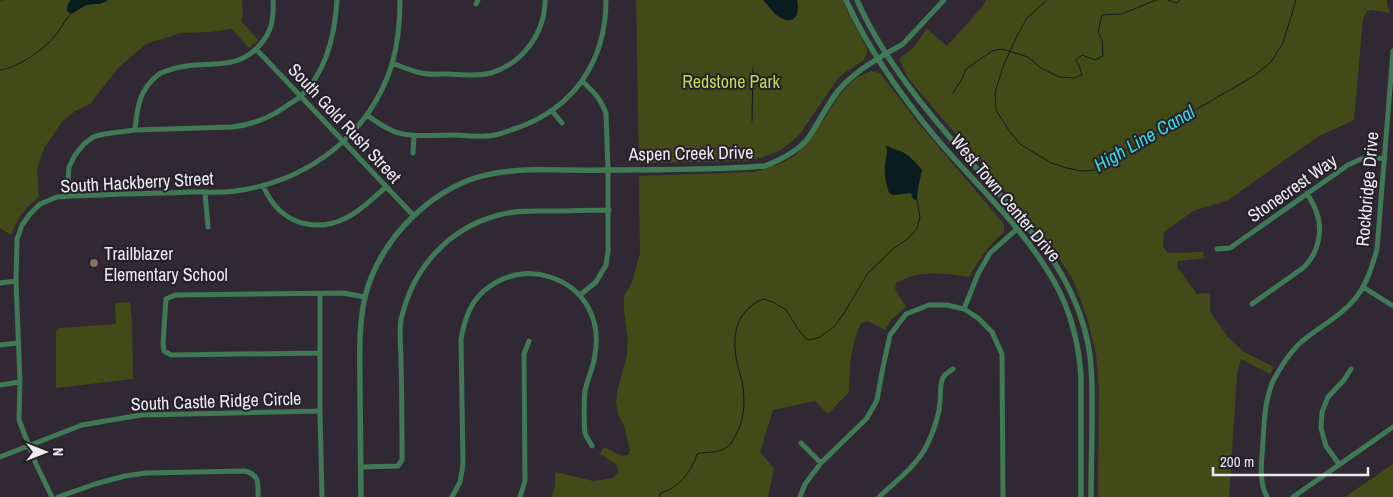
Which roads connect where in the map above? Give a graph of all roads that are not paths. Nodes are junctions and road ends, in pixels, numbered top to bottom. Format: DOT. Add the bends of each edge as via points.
graph roads {
  1 [pos="274,0"];
  2 [pos="336,0"];
  3 [pos="400,0"];
  4 [pos="545,0"];
  5 [pos="606,0"];
  6 [pos="846,0"];
  7 [pos="857,0"];
  8 [pos="944,0"];
  9 [pos="256,49"];
  10 [pos="1393,51"];
  11 [pos="886,53"];
  12 [pos="878,59"];
  13 [pos="392,63"];
  14 [pos="582,81"];
  15 [pos="301,96"];
  16 [pos="552,111"];
  17 [pos="367,116"];
  18 [pos="562,123"];
  19 [pos="135,130"];
  20 [pos="414,135"];
  21 [pos="344,142"];
  22 [pos="414,153"];
  23 [pos="1385,158"];
  24 [pos="608,170"];
  25 [pos="263,186"];
  26 [pos="386,187"];
  27 [pos="206,192"];
  28 [pos="1307,193"];
  29 [pos="67,196"];
  30 [pos="609,210"];
  31 [pos="413,215"];
  32 [pos="1025,222"];
  33 [pos="208,227"];
  34 [pos="1017,229"];
  35 [pos="1218,249"];
  36 [pos="16,281"];
  37 [pos="0,282"];
  38 [pos="1363,287"];
  39 [pos="320,294"];
  40 [pos="580,295"];
  41 [pos="365,297"];
  42 [pos="1252,304"];
  43 [pos="1393,306"];
  44 [pos="964,309"];
  45 [pos="529,341"];
  46 [pos="18,343"];
  47 [pos="0,345"];
  48 [pos="320,352"];
  49 [pos="953,368"];
  50 [pos="1351,369"];
  51 [pos="20,382"];
  52 [pos="0,385"];
  53 [pos="320,411"];
  54 [pos="1393,428"];
  55 [pos="801,443"];
  56 [pos="30,445"];
  57 [pos="592,446"];
  58 [pos="0,457"];
  59 [pos="821,463"];
  60 [pos="1339,464"];
  61 [pos="361,466"];
  62 [pos="52,497"];
  63 [pos="58,497"];
  64 [pos="258,497"];
  65 [pos="322,497"];
  66 [pos="361,497"];
  67 [pos="452,497"];
  68 [pos="520,497"];
  69 [pos="800,497"];
  70 [pos="878,497"];
  71 [pos="1003,497"];
  72 [pos="1081,497"];
  73 [pos="1091,497"];
  74 [pos="1267,497"];
  75 [pos="1293,497"];
  1 -- 9 [label="street" via="274,16 267,37"];
  2 -- 15 [label="street" via="336,21 330,47 318,75"];
  3 -- 13 [label="street, South Hackberry Street" via="400,26"];
  4 -- 13 [label="street" via="541,27 531,46 515,61 490,73 422,73"];
  5 -- 14 [label="street" via="602,34 594,61"];
  6 -- 12 [label="street, West Town Center Drive"];
  7 -- 11 [label="street, West Town Center Drive"];
  8 -- 11 [label="street, Aspen Creek Drive" via="903,44"];
  9 -- 15 [label="street, South Gold Rush Street"];
  9 -- 19 [label="street" via="235,62 182,66 159,74 142,94"];
  10 -- 23 [label="street, Rockbridge Drive"];
  11 -- 12 [label="street, Aspen Creek Drive"];
  11 -- 32 [label="street, West Town Center Drive" via="928,112"];
  12 -- 24 [label="street, Aspen Creek Drive" via="837,92 808,138 794,151 771,164 745,168"];
  12 -- 34 [label="street, West Town Center Drive" via="937,139"];
  13 -- 17 [label="street, South Hackberry Street"];
  14 -- 16 [label="street"];
  14 -- 24 [label="street" via="596,93 606,113"];
  15 -- 19 [label="street" via="273,116 247,125"];
  15 -- 21 [label="street, South Gold Rush Street"];
  16 -- 18 [label="street"];
  16 -- 20 [label="street" via="528,124 494,135"];
  17 -- 20 [label="street" via="394,132"];
  17 -- 21 [label="street, South Hackberry Street"];
  19 -- 29 [label="street" via="93,137 84,144 69,168"];
  20 -- 22 [label="street"];
  21 -- 25 [label="street, South Hackberry Street" via="306,168"];
  21 -- 26 [label="street, South Gold Rush Street"];
  23 -- 28 [label="street, Stonecrest Way" via="1361,159"];
  23 -- 38 [label="street, Rockbridge Drive" via="1377,250"];
  24 -- 30 [label="street"];
  24 -- 31 [label="street, Aspen Creek Drive" via="494,173 458,185"];
  25 -- 26 [label="street" via="285,216 313,226 329,225 347,218"];
  25 -- 27 [label="street, South Hackberry Street" via="234,192"];
  26 -- 31 [label="street, South Gold Rush Street"];
  27 -- 29 [label="street, South Hackberry Street"];
  27 -- 33 [label="street"];
  28 -- 35 [label="street, Stonecrest Way" via="1230,248"];
  28 -- 42 [label="street" via="1320,225 1315,250 1303,268"];
  29 -- 36 [label="street, South Hackberry Street" via="40,204 22,225 17,239"];
  30 -- 40 [label="street" via="606,265 596,282"];
  30 -- 61 [label="street" via="500,214 465,229 440,248 415,280 401,322 402,460 398,466"];
  31 -- 41 [label="street, Aspen Creek Drive" via="380,260"];
  32 -- 34 [label="street"];
  32 -- 73 [label="street, West Town Center Drive" via="1045,246 1065,279 1086,336 1092,377"];
  34 -- 44 [label="street" via="990,253"];
  34 -- 72 [label="street, West Town Center Drive" via="1056,284 1077,342 1081,377"];
  36 -- 37 [label="street"];
  36 -- 46 [label="street, South Hackberry Street"];
  38 -- 43 [label="street"];
  38 -- 74 [label="street, Rockbridge Drive" via="1339,315 1299,344 1273,382 1265,414 1261,469"];
  39 -- 41 [label="street"];
  39 -- 48 [label="street"];
  39 -- 48 [label="street" via="174,295 166,299 163,344 164,351 171,355"];
  40 -- 57 [label="street" via="591,312 597,336 585,392 585,433"];
  40 -- 67 [label="street" via="566,284 540,274 512,275 486,289 468,311 461,339 463,465 460,482"];
  41 -- 61 [label="street, Aspen Creek Drive" via="359,342"];
  44 -- 59 [label="street" via="930,306 906,314 890,335 877,400 867,418"];
  44 -- 71 [label="street" via="992,332 1002,354"];
  45 -- 68 [label="street" via="524,354 525,481"];
  46 -- 47 [label="street"];
  46 -- 51 [label="street, South Hackberry Street"];
  48 -- 53 [label="street"];
  49 -- 70 [label="street" via="943,376 934,431 927,446 905,474"];
  50 -- 60 [label="street" via="1328,397 1322,412 1321,428 1326,446"];
  51 -- 52 [label="street"];
  51 -- 56 [label="street, South Hackberry Street" via="19,420"];
  53 -- 56 [label="street, South Castle Ridge Circle" via="141,415 82,425"];
  53 -- 65 [label="street"];
  54 -- 60 [label="street"];
  55 -- 59 [label="street"];
  56 -- 58 [label="street, South Castle Ridge Circle"];
  56 -- 62 [label="street, South Hackberry Street"];
  59 -- 69 [label="street" via="805,484"];
  60 -- 75 [label="street"];
  61 -- 66 [label="street, Aspen Creek Drive"];
  63 -- 64 [label="street" via="95,484 146,473 245,471 257,478"];
}
